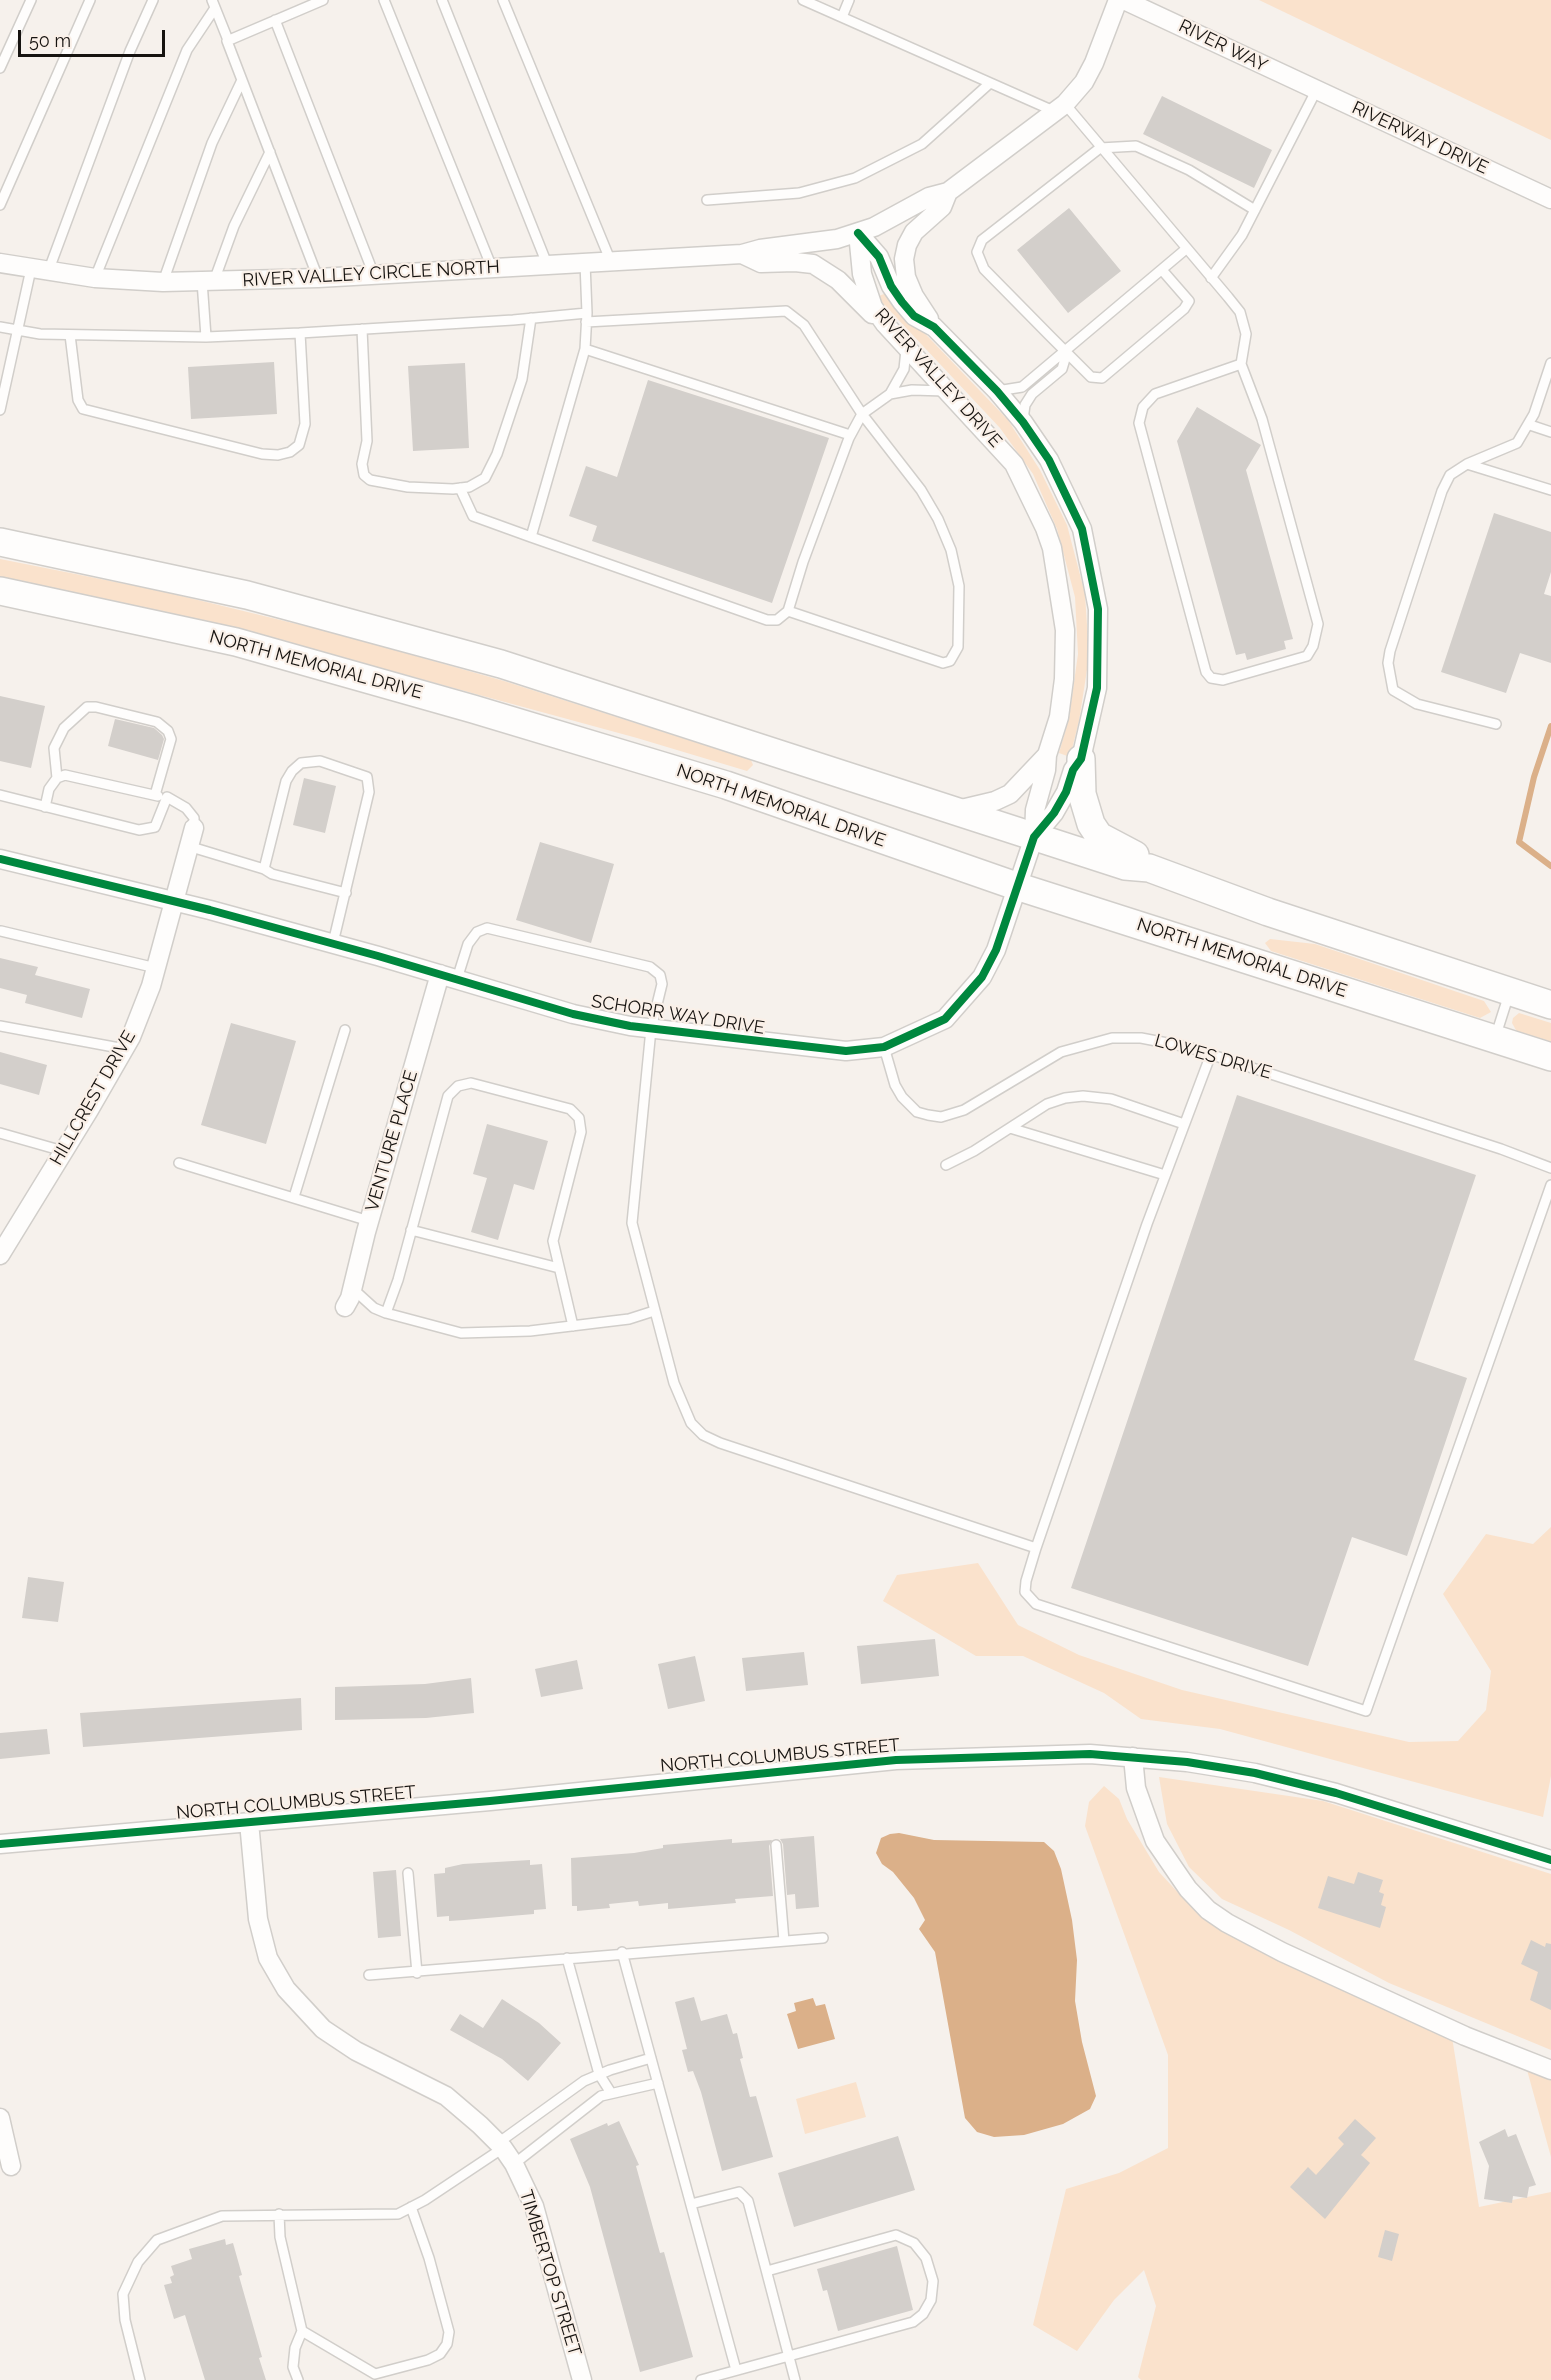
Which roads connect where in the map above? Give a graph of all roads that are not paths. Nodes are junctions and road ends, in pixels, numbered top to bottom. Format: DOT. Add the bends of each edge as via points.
graph roads {
  1 [pos="31,0"];
  2 [pos="90,0"];
  3 [pos="153,0"];
  4 [pos="323,0"];
  5 [pos="384,0"];
  6 [pos="442,0"];
  7 [pos="503,0"];
  8 [pos="803,0"];
  9 [pos="849,0"];
  10 [pos="1118,0"];
  11 [pos="1124,0"];
  12 [pos="213,4"];
  13 [pos="842,17"];
  14 [pos="274,20"];
  15 [pos="228,40"];
  16 [pos="0,68"];
  17 [pos="1288,77"];
  18 [pos="242,80"];
  19 [pos="990,83"];
  20 [pos="1317,89"];
  21 [pos="1060,108"];
  22 [pos="1100,148"];
  23 [pos="270,152"];
  24 [pos="948,192"];
  25 [pos="707,200"];
  26 [pos="1551,200"];
  27 [pos="0,205"];
  28 [pos="1256,210"];
  29 [pos="858,234"];
  30 [pos="1186,249"];
  31 [pos="742,254"];
  32 [pos="611,262"];
  33 [pos="0,263"];
  34 [pos="585,263"];
  35 [pos="547,264"];
  36 [pos="492,268"];
  37 [pos="1162,270"];
  38 [pos="40,271"];
  39 [pos="374,275"];
  40 [pos="95,278"];
  41 [pos="318,278"];
  42 [pos="1211,278"];
  43 [pos="208,281"];
  44 [pos="163,282"];
  45 [pos="587,317"];
  46 [pos="531,318"];
  47 [pos="885,324"];
  48 [pos="0,327"];
  49 [pos="934,327"];
  50 [pos="362,329"];
  51 [pos="16,330"];
  52 [pos="300,333"];
  53 [pos="70,335"];
  54 [pos="206,336"];
  55 [pos="906,346"];
  56 [pos="585,349"];
  57 [pos="1067,352"];
  58 [pos="1551,363"];
  59 [pos="1241,364"];
  60 [pos="997,391"];
  61 [pos="949,392"];
  62 [pos="890,394"];
  63 [pos="0,410"];
  64 [pos="862,414"];
  65 [pos="1023,422"];
  66 [pos="1530,425"];
  67 [pos="1551,432"];
  68 [pos="850,435"];
  69 [pos="1467,464"];
  70 [pos="460,488"];
  71 [pos="1551,490"];
  72 [pos="531,537"];
  73 [pos="0,542"];
  74 [pos="0,591"];
  75 [pos="788,611"];
  76 [pos="1496,724"];
  77 [pos="1047,755"];
  78 [pos="1081,759"];
  79 [pos="57,778"];
  80 [pos="0,795"];
  81 [pos="155,795"];
  82 [pos="167,797"];
  83 [pos="45,807"];
  84 [pos="954,810"];
  85 [pos="194,828"];
  86 [pos="1034,837"];
  87 [pos="188,846"];
  88 [pos="0,859"];
  89 [pos="1149,868"];
  90 [pos="264,869"];
  91 [pos="1016,886"];
  92 [pos="346,893"];
  93 [pos="173,901"];
  94 [pos="1,931"];
  95 [pos="333,943"];
  96 [pos="156,968"];
  97 [pos="449,977"];
  98 [pos="1509,992"];
  99 [pos="1551,1005"];
  100 [pos="0,1026"];
  101 [pos="651,1029"];
  102 [pos="345,1030"];
  103 [pos="1494,1039"];
  104 [pos="884,1047"];
  105 [pos="125,1049"];
  106 [pos="1211,1054"];
  107 [pos="1551,1057"];
  108 [pos="1184,1124"];
  109 [pos="1010,1128"];
  110 [pos="0,1132"];
  111 [pos="63,1151"];
  112 [pos="179,1163"];
  113 [pos="946,1165"];
  114 [pos="1551,1168"];
  115 [pos="1165,1175"];
  116 [pos="1551,1185"];
  117 [pos="294,1197"];
  118 [pos="369,1221"];
  119 [pos="411,1230"];
  120 [pos="0,1255"];
  121 [pos="559,1268"];
  122 [pos="352,1288"];
  123 [pos="345,1307"];
  124 [pos="654,1311"];
  125 [pos="386,1313"];
  126 [pos="573,1326"];
  127 [pos="1036,1548"];
  128 [pos="1133,1757"];
  129 [pos="249,1822"];
  130 [pos="0,1844"];
  131 [pos="776,1845"];
  132 [pos="1551,1860"];
  133 [pos="408,1873"];
  134 [pos="823,1938"];
  135 [pos="784,1941"];
  136 [pos="622,1952"];
  137 [pos="567,1958"];
  138 [pos="417,1973"];
  139 [pos="369,1975"];
  140 [pos="651,2058"];
  141 [pos="1551,2070"];
  142 [pos="599,2074"];
  143 [pos="658,2083"];
  144 [pos="611,2093"];
  145 [pos="0,2121"];
  146 [pos="501,2146"];
  147 [pos="514,2164"];
  148 [pos="11,2166"];
  149 [pos="691,2204"];
  150 [pos="411,2207"];
  151 [pos="279,2214"];
  152 [pos="767,2271"];
  153 [pos="302,2331"];
  154 [pos="789,2357"];
  155 [pos="736,2370"];
  156 [pos="372,2377"];
  157 [pos="140,2380"];
  158 [pos="298,2380"];
  159 [pos="582,2380"];
  160 [pos="701,2380"];
  161 [pos="795,2380"];
  1 -- 16 [label="lane"];
  2 -- 27 [label="lane"];
  3 -- 38 [label="lane"];
  4 -- 14 [label="lane"];
  5 -- 36 [label="lane"];
  6 -- 35 [label="lane"];
  7 -- 32 [label="lane"];
  8 -- 13 [label="lane"];
  9 -- 13 [label="lane"];
  10 -- 21 [label="street" via="1094,63"];
  11 -- 17 [label="street, RIVER WAY"];
  12 -- 15 [label="lane"];
  12 -- 40 [label="lane" via="187,50"];
  13 -- 19 [label="lane"];
  14 -- 15 [label="lane"];
  14 -- 39 [label="lane"];
  15 -- 18 [label="lane"];
  17 -- 20 [label="street, RIVERWAY DRIVE"];
  18 -- 23 [label="lane"];
  18 -- 44 [label="lane" via="212,143"];
  19 -- 21 [label="lane"];
  19 -- 25 [label="lane" via="922,144 855,178 799,193"];
  20 -- 26 [label="street, RIVERWAY DRIVE"];
  20 -- 28 [label="lane"];
  21 -- 22 [label="lane"];
  21 -- 24 [label="street"];
  22 -- 28 [label="lane" via="1136,146 1189,170"];
  22 -- 30 [label="lane"];
  22 -- 57 [label="lane" via="982,240 976,252 984,269"];
  23 -- 41 [label="lane"];
  23 -- 43 [label="lane"];
  24 -- 29 [label="street, RIVER VALLEY CIRCLE NORTH" via="929,197"];
  24 -- 49 [label="street" via="942,207 914,232 904,259 914,296"];
  28 -- 42 [label="lane"];
  29 -- 31 [label="street, RIVER VALLEY CIRCLE NORTH"];
  29 -- 47 [label="street, RIVER VALLEY DRIVE" via="866,291"];
  29 -- 49 [label="street, RIVER VALLEY DRIVE" via="879,257 902,303 914,316"];
  30 -- 37 [label="lane"];
  30 -- 42 [label="lane"];
  31 -- 32 [label="street, RIVER VALLEY CIRCLE NORTH"];
  31 -- 47 [label="street, RIVER VALLEY CIRCLE NORTH" via="761,263 813,264 838,280"];
  32 -- 34 [label="street, RIVER VALLEY CIRCLE NORTH"];
  33 -- 38 [label="street, RIVER VALLEY CIRCLE NORTH"];
  34 -- 35 [label="street, RIVER VALLEY CIRCLE NORTH"];
  34 -- 45 [label="lane"];
  35 -- 36 [label="street, RIVER VALLEY CIRCLE NORTH"];
  36 -- 39 [label="street, RIVER VALLEY CIRCLE NORTH"];
  37 -- 57 [label="lane"];
  37 -- 57 [label="lane" via="1189,301 1184,309 1102,378 1091,377"];
  38 -- 40 [label="street, RIVER VALLEY CIRCLE NORTH"];
  38 -- 51 [label="lane"];
  39 -- 41 [label="street, RIVER VALLEY CIRCLE NORTH"];
  40 -- 44 [label="street, RIVER VALLEY CIRCLE NORTH"];
  41 -- 43 [label="street, RIVER VALLEY CIRCLE NORTH"];
  42 -- 59 [label="lane" via="1240,312 1246,334"];
  43 -- 44 [label="street, RIVER VALLEY CIRCLE NORTH"];
  43 -- 54 [label="lane"];
  45 -- 46 [label="lane"];
  45 -- 56 [label="lane"];
  45 -- 64 [label="lane" via="786,311 804,325"];
  46 -- 50 [label="lane"];
  46 -- 70 [label="lane" via="522,379 497,454 485,478"];
  47 -- 55 [label="street, RIVER VALLEY DRIVE"];
  48 -- 51 [label="lane"];
  49 -- 60 [label="street, RIVER VALLEY DRIVE"];
  50 -- 52 [label="lane"];
  50 -- 70 [label="lane" via="367,441 364,475 370,480 408,487"];
  51 -- 53 [label="lane"];
  51 -- 63 [label="lane"];
  52 -- 53 [label="lane" via="305,424 299,445 278,455 83,409 78,400"];
  52 -- 54 [label="lane"];
  53 -- 54 [label="lane"];
  55 -- 61 [label="street, RIVER VALLEY DRIVE"];
  55 -- 62 [label="lane" via="907,360"];
  56 -- 68 [label="lane"];
  56 -- 72 [label="lane"];
  57 -- 60 [label="lane" via="1022,387"];
  57 -- 65 [label="lane" via="1062,369 1032,394 1025,405"];
  58 -- 66 [label="lane"];
  59 -- 59 [label="lane" via="1155,394 1143,407 1139,423 1206,672 1211,678 1223,680 1306,656 1313,646 1318,624 1262,419"];
  60 -- 65 [label="street, RIVER VALLEY DRIVE"];
  61 -- 62 [label="lane" via="912,390"];
  61 -- 77 [label="street, RIVER VALLEY DRIVE" via="1014,464 1052,548 1062,605 1065,655 1059,717"];
  62 -- 64 [label="lane"];
  64 -- 68 [label="lane"];
  64 -- 75 [label="lane" via="921,490 951,550 959,586 955,656 943,663"];
  65 -- 78 [label="street, RIVER VALLEY DRIVE" via="1067,493 1082,529 1098,609 1097,688"];
  66 -- 67 [label="lane"];
  66 -- 69 [label="lane" via="1517,443"];
  68 -- 75 [label="lane" via="802,562"];
  69 -- 71 [label="lane"];
  69 -- 76 [label="lane" via="1450,475 1442,491 1388,663 1393,690 1417,704"];
  70 -- 72 [label="lane" via="473,516"];
  72 -- 75 [label="lane" via="767,620 777,620"];
  73 -- 84 [label="main road" via="247,595 400,635 704,727"];
  74 -- 91 [label="main road, NORTH MEMORIAL DRIVE" via="236,642 473,709 726,784"];
  77 -- 84 [label="street, RIVER VALLEY DRIVE" via="1010,794"];
  77 -- 86 [label="street, RIVER VALLEY DRIVE" via="1035,810"];
  78 -- 86 [label="street, RIVER VALLEY DRIVE" via="1054,813"];
  78 -- 89 [label="main road" via="1082,794 1091,824 1099,836 1132,852"];
  79 -- 81 [label="lane" via="79,777"];
  79 -- 81 [label="lane" via="54,748 64,728 87,707 96,707 157,722 168,731 171,739"];
  79 -- 83 [label="lane"];
  80 -- 83 [label="lane"];
  81 -- 82 [label="lane"];
  82 -- 83 [label="lane" via="154,827 139,830"];
  82 -- 85 [label="lane" via="186,808 194,818"];
  84 -- 86 [label="main road"];
  85 -- 87 [label="street, HILLCREST DRIVE"];
  86 -- 89 [label="main road" via="1125,866"];
  86 -- 91 [label="street, SCHORR WAY DRIVE"];
  87 -- 90 [label="lane"];
  87 -- 93 [label="street, HILLCREST DRIVE"];
  88 -- 93 [label="street, SCHORR WAY DRIVE"];
  89 -- 98 [label="main road"];
  90 -- 92 [label="lane"];
  90 -- 92 [label="lane" via="286,781 302,763 320,761 367,777 369,792"];
  91 -- 103 [label="main road, NORTH MEMORIAL DRIVE"];
  91 -- 104 [label="street, SCHORR WAY DRIVE" via="996,950 965,999 945,1019"];
  92 -- 95 [label="lane"];
  93 -- 95 [label="street, SCHORR WAY DRIVE"];
  93 -- 96 [label="street, HILLCREST DRIVE"];
  94 -- 96 [label="lane"];
  95 -- 97 [label="street, SCHORR WAY DRIVE"];
  96 -- 105 [label="street, HILLCREST DRIVE"];
  97 -- 101 [label="street, SCHORR WAY DRIVE" via="573,1014"];
  97 -- 101 [label="lane" via="477,932 487,928 650,967 660,975 662,984"];
  97 -- 118 [label="street, VENTURE PLACE"];
  98 -- 99 [label="main road"];
  98 -- 103 [label="lane"];
  100 -- 105 [label="lane"];
  101 -- 104 [label="street, SCHORR WAY DRIVE" via="846,1051"];
  101 -- 124 [label="lane" via="632,1222"];
  102 -- 117 [label="lane"];
  103 -- 107 [label="main road, NORTH MEMORIAL DRIVE"];
  104 -- 106 [label="lane, LOWES DRIVE" via="902,1097 917,1112 941,1117 964,1110 1042,1062 1086,1043 1142,1038"];
  105 -- 111 [label="street, HILLCREST DRIVE"];
  106 -- 108 [label="lane"];
  106 -- 114 [label="lane, LOWES DRIVE"];
  108 -- 109 [label="lane" via="1112,1099 1083,1096 1047,1104"];
  108 -- 115 [label="lane"];
  109 -- 113 [label="lane"];
  109 -- 115 [label="lane"];
  110 -- 111 [label="lane"];
  111 -- 120 [label="street, HILLCREST DRIVE"];
  112 -- 117 [label="lane"];
  115 -- 127 [label="lane"];
  116 -- 127 [label="lane" via="1366,1711 1036,1604 1025,1592"];
  117 -- 118 [label="lane"];
  118 -- 122 [label="street, VENTURE PLACE"];
  119 -- 121 [label="lane"];
  119 -- 121 [label="lane" via="448,1096 464,1083 480,1085 570,1109 579,1118 581,1132 554,1231"];
  119 -- 125 [label="lane"];
  121 -- 126 [label="lane"];
  122 -- 123 [label="street, VENTURE PLACE"];
  122 -- 125 [label="lane" via="374,1308"];
  124 -- 126 [label="lane" via="629,1319"];
  124 -- 127 [label="lane" via="682,1408 703,1435"];
  125 -- 126 [label="lane" via="461,1333"];
  128 -- 129 [label="street, NORTH COLUMBUS STREET" via="1011,1754 896,1760"];
  128 -- 132 [label="street, NORTH COLUMBUS STREET" via="1255,1773 1335,1793"];
  128 -- 141 [label="street" via="1136,1788 1155,1841 1188,1889 1208,1910 1292,1956 1465,2036"];
  129 -- 130 [label="street, NORTH COLUMBUS STREET"];
  129 -- 146 [label="street, TIMBERTOP STREET" via="258,1918 268,1958 286,1989 323,2030 446,2096"];
  131 -- 135 [label="lane"];
  133 -- 138 [label="lane"];
  134 -- 135 [label="lane"];
  135 -- 136 [label="lane"];
  136 -- 137 [label="lane"];
  136 -- 140 [label="lane"];
  137 -- 138 [label="lane"];
  137 -- 142 [label="lane"];
  138 -- 139 [label="lane"];
  140 -- 142 [label="lane"];
  140 -- 143 [label="lane"];
  142 -- 144 [label="lane"];
  142 -- 146 [label="lane" via="576,2087"];
  143 -- 144 [label="lane"];
  143 -- 149 [label="lane"];
  144 -- 147 [label="lane" via="601,2096"];
  145 -- 148 [label="street"];
  146 -- 147 [label="street, TIMBERTOP STREET"];
  146 -- 150 [label="lane"];
  147 -- 159 [label="street, TIMBERTOP STREET" via="534,2206"];
  149 -- 152 [label="lane" via="733,2193 744,2195"];
  149 -- 155 [label="lane"];
  150 -- 151 [label="lane" via="398,2214"];
  150 -- 156 [label="lane" via="449,2332 447,2344 440,2354 428,2360"];
  151 -- 153 [label="lane" via="280,2237"];
  151 -- 157 [label="lane" via="222,2216 158,2240 138,2262 123,2294 125,2320"];
  152 -- 154 [label="lane"];
  152 -- 154 [label="lane" via="896,2235 914,2243 926,2258 933,2281 931,2300 913,2322"];
  153 -- 156 [label="lane"];
  153 -- 158 [label="lane" via="293,2367"];
  154 -- 155 [label="lane"];
  154 -- 161 [label="lane"];
  155 -- 160 [label="lane"];
}
